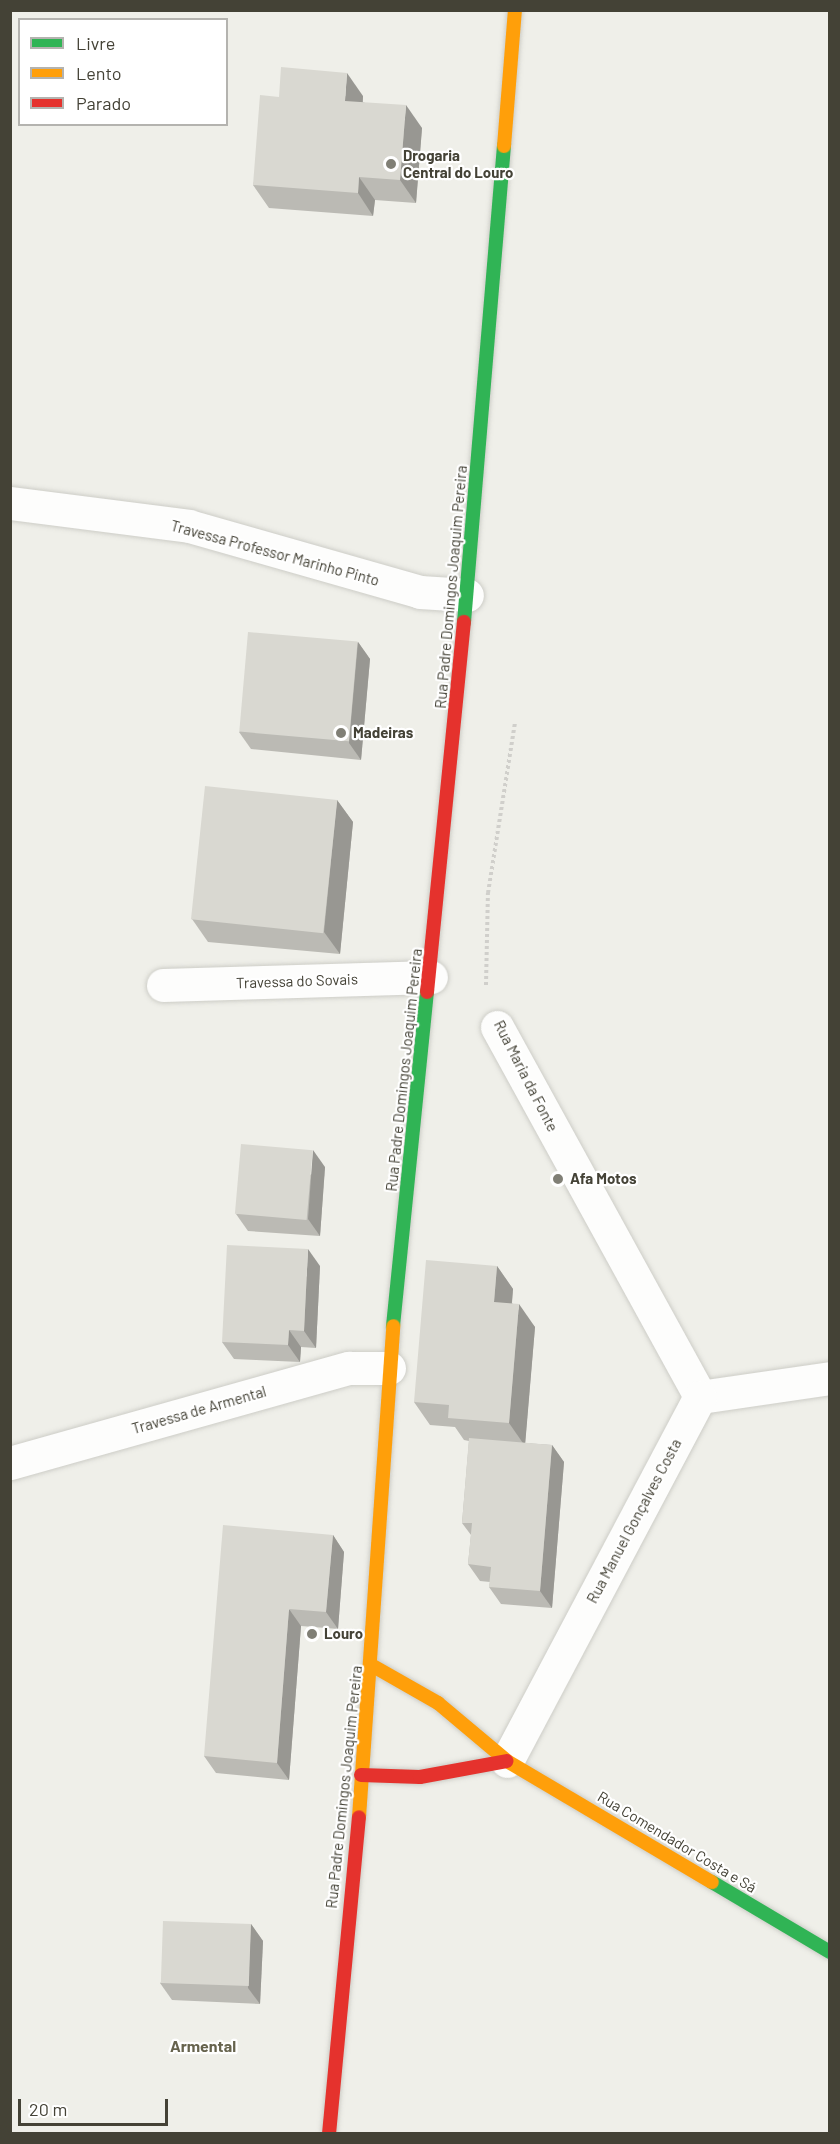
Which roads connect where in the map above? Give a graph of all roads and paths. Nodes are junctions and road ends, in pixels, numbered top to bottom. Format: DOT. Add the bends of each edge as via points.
graph roads {
  1 [pos="515,10"];
  2 [pos="10,503"];
  3 [pos="467,595"];
  4 [pos="515,722"];
  5 [pos="430,976"];
  6 [pos="163,985"];
  7 [pos="497,1027"];
  8 [pos="389,1368"];
  9 [pos="830,1377"];
  10 [pos="700,1397"];
  11 [pos="10,1463"];
  12 [pos="373,1666"];
  13 [pos="507,1761"];
  14 [pos="361,1775"];
  15 [pos="830,1952"];
  16 [pos="329,2133"];
  1 -- 3 [label="main road, Rua Padre Domingos Joaquim Pereira"];
  2 -- 3 [label="street, Travessa Professor Marinho Pinto" via="189,526 420,592"];
  3 -- 5 [label="main road, Rua Padre Domingos Joaquim Pereira"];
  4 -- 7 [label="path, Rua Maria da Fonte" via="488,893 486,982"];
  5 -- 6 [label="street, Travessa do Sovais"];
  5 -- 8 [label="main road, Rua Padre Domingos Joaquim Pereira"];
  7 -- 10 [label="street, Rua Maria da Fonte"];
  8 -- 11 [label="street, Travessa de Armental" via="349,1368"];
  8 -- 12 [label="main road, Rua Padre Domingos Joaquim Pereira"];
  9 -- 10 [label="street"];
  10 -- 13 [label="street, Rua Manuel Gonçalves Costa"];
  12 -- 13 [label="main road, Rua Comendador Costa e Sá" via="438,1703"];
  12 -- 14 [label="main road, Rua Padre Domingos Joaquim Pereira"];
  13 -- 14 [label="main road" via="420,1777"];
  13 -- 15 [label="main road, Rua Comendador Costa e Sá"];
  14 -- 16 [label="main road, Rua Padre Domingos Joaquim Pereira"];
}
